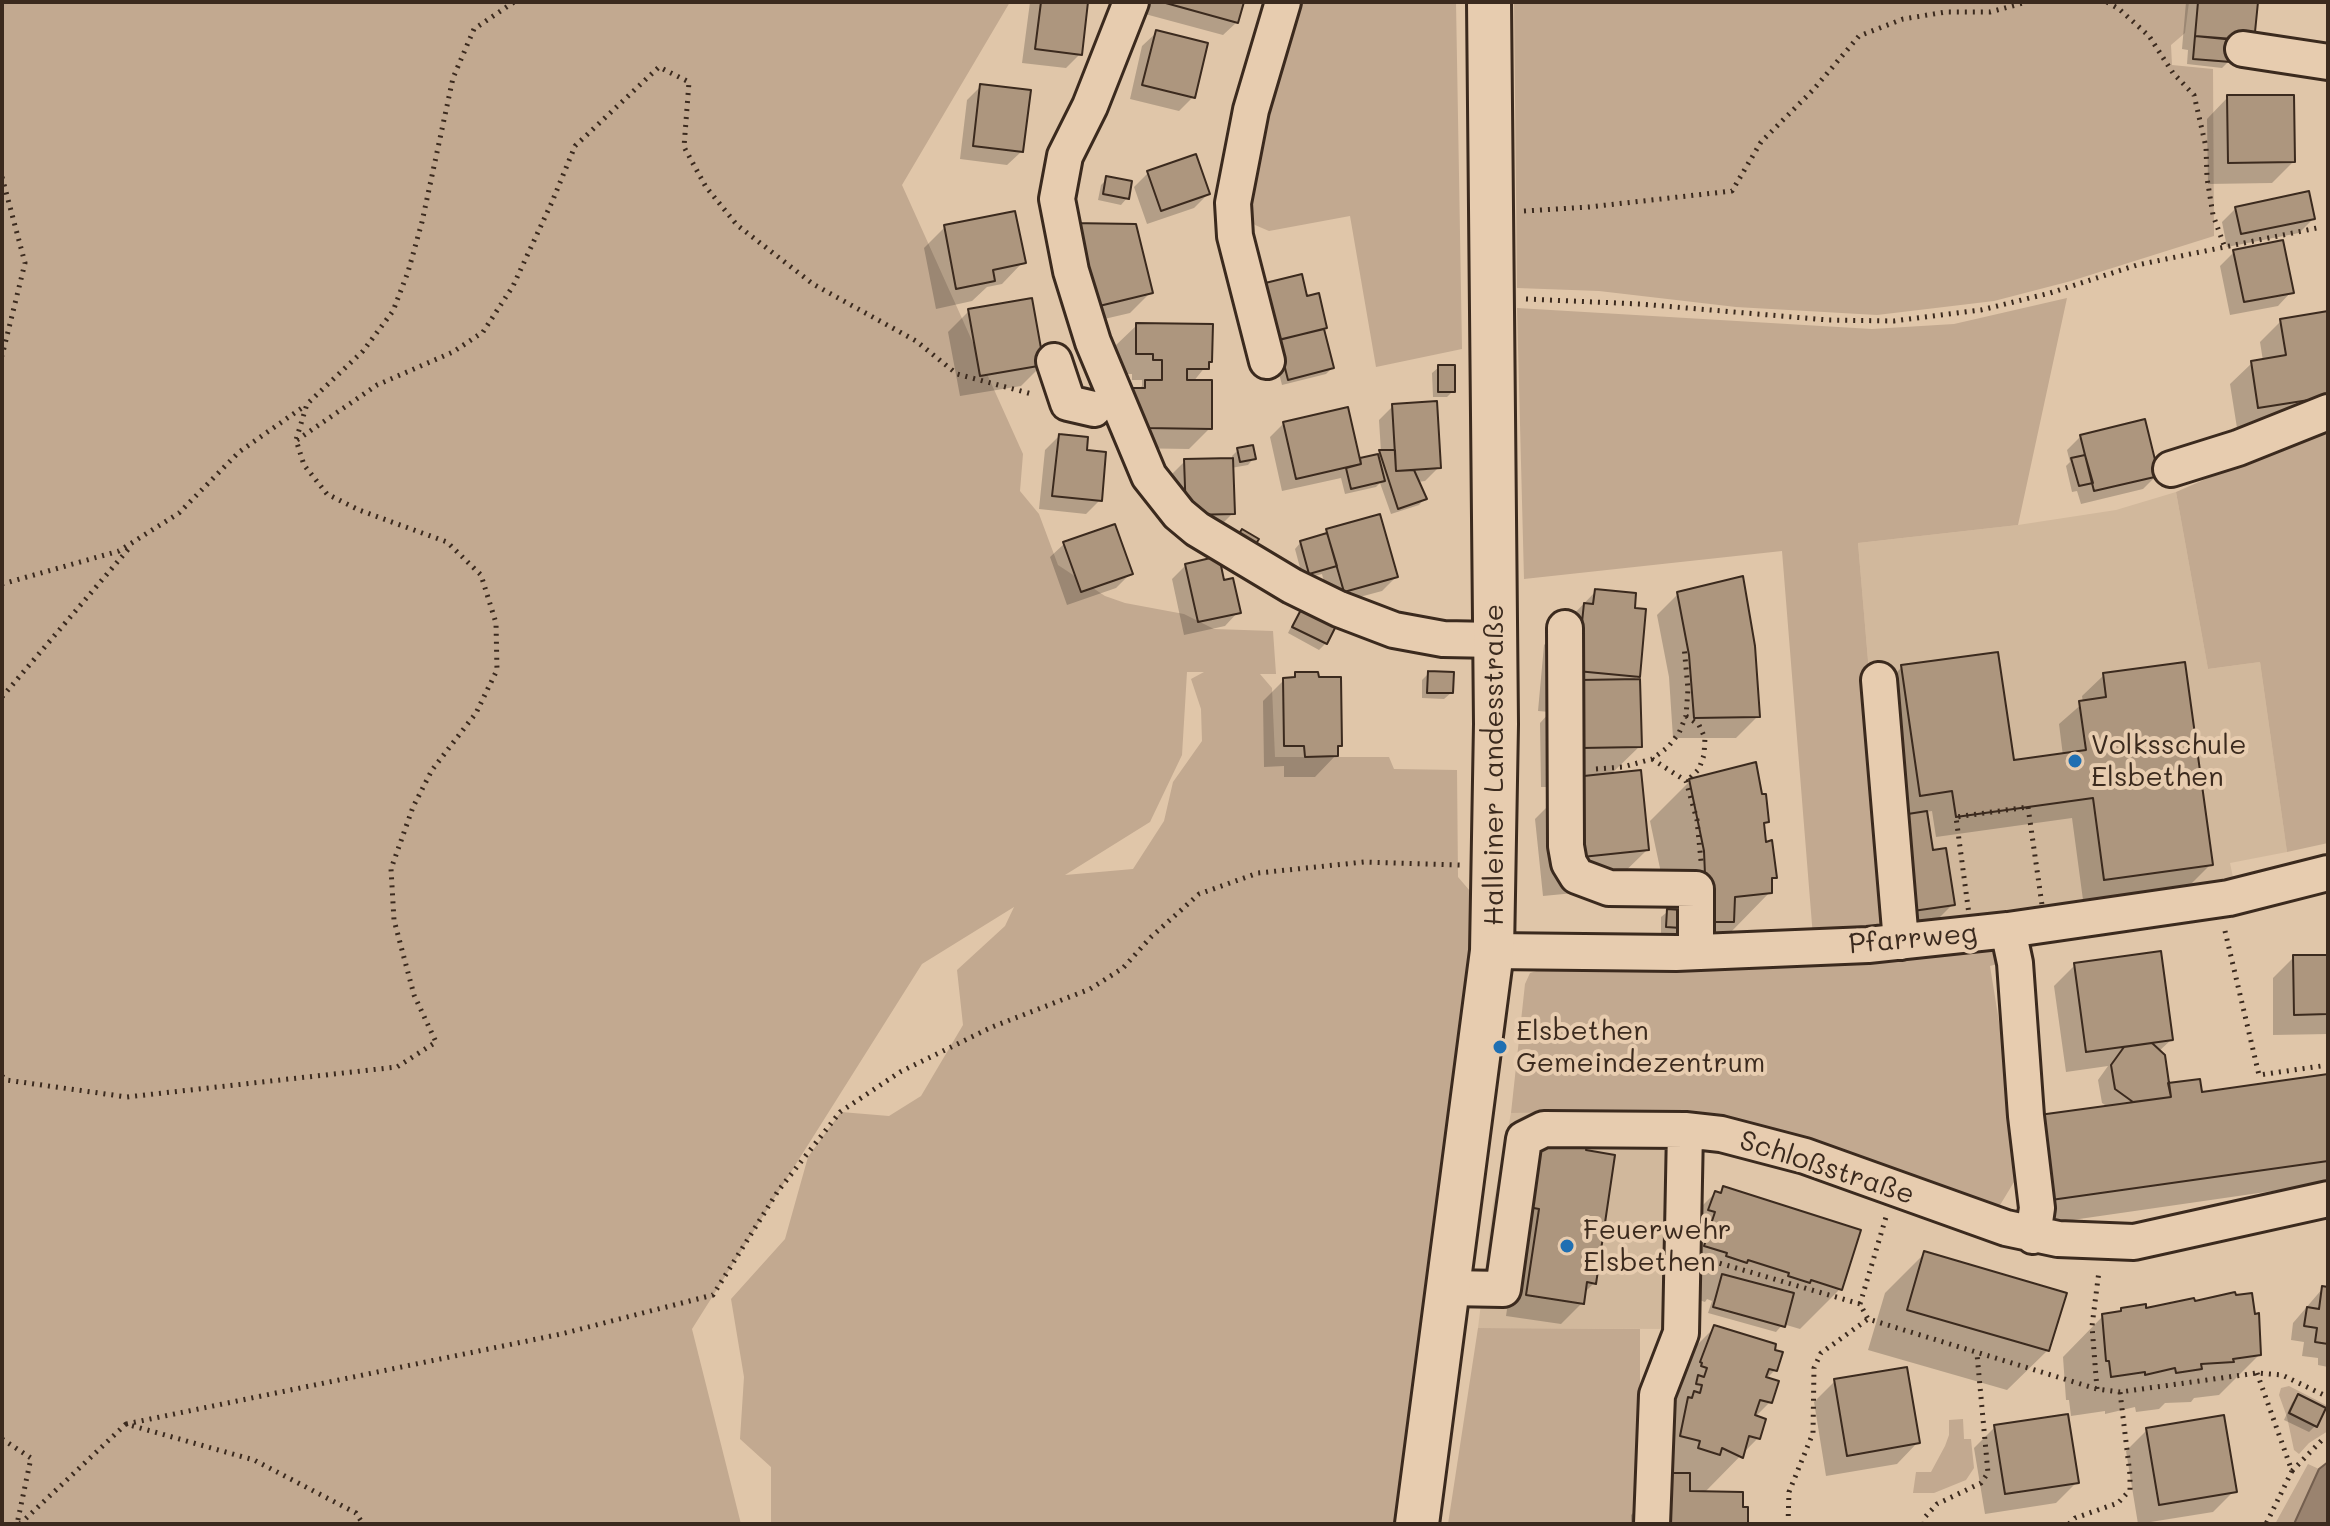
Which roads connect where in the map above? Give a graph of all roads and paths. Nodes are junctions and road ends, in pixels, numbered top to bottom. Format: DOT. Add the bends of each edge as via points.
graph roads {
  1 [pos="514,2"];
  2 [pos="1131,2"];
  3 [pos="1283,2"];
  4 [pos="1489,2"];
  5 [pos="2027,2"];
  6 [pos="2107,2"];
  7 [pos="2243,49"];
  8 [pos="2328,62"];
  9 [pos="2,177"];
  10 [pos="1511,211"];
  11 [pos="2317,228"];
  12 [pos="2224,245"];
  13 [pos="1493,297"];
  14 [pos="2,356"];
  15 [pos="1054,361"];
  16 [pos="1267,361"];
  17 [pos="307,404"];
  18 [pos="1081,406"];
  19 [pos="2328,412"];
  20 [pos="296,440"];
  21 [pos="2171,469"];
  22 [pos="136,540"];
  23 [pos="2,584"];
  24 [pos="1565,628"];
  25 [pos="1496,640"];
  26 [pos="1684,646"];
  27 [pos="1879,680"];
  28 [pos="2,697"];
  29 [pos="1686,716"];
  30 [pos="1652,759"];
  31 [pos="1566,771"];
  32 [pos="1686,781"];
  33 [pos="1956,817"];
  34 [pos="1494,865"];
  35 [pos="2328,873"];
  36 [pos="1696,889"];
  37 [pos="2217,899"];
  38 [pos="2008,930"];
  39 [pos="1901,942"];
  40 [pos="1492,951"];
  41 [pos="1696,952"];
  42 [pos="2328,1065"];
  43 [pos="2,1076"];
  44 [pos="1685,1130"];
  45 [pos="2328,1199"];
  46 [pos="1890,1201"];
  47 [pos="2033,1236"];
  48 [pos="1684,1252"];
  49 [pos="2102,1253"];
  50 [pos="1449,1288"];
  51 [pos="1860,1304"];
  52 [pos="1868,1319"];
  53 [pos="1977,1354"];
  54 [pos="2257,1373"];
  55 [pos="2097,1389"];
  56 [pos="2120,1392"];
  57 [pos="2328,1397"];
  58 [pos="126,1424"];
  59 [pos="2328,1438"];
  60 [pos="2,1439"];
  61 [pos="2292,1471"];
  62 [pos="18,1524"];
  63 [pos="363,1524"];
  64 [pos="1417,1524"];
  65 [pos="1652,1524"];
  66 [pos="1788,1524"];
  67 [pos="1924,1524"];
  68 [pos="2069,1524"];
  69 [pos="2266,1524"];
  1 -- 17 [label="path" via="474,29 453,78 422,222 393,311 363,351"];
  2 -- 25 [label="street" via="1065,156 1057,199 1071,271 1093,342 1149,476 1197,529 1339,609 1394,630 1443,639"];
  3 -- 16 [label="street" via="1251,110 1233,203 1235,236"];
  4 -- 13 [label="main road, Halleiner Landesstraße"];
  5 -- 10 [label="path" via="1990,12 1903,19 1859,36 1761,142 1732,191"];
  6 -- 12 [label="path" via="2149,36 2194,95 2213,215"];
  7 -- 8 [label="street"];
  9 -- 14 [label="path" via="25,263"];
  11 -- 12 [label="path"];
  12 -- 13 [label="path" via="1981,310 1894,321"];
  13 -- 25 [label="main road, Halleiner Landesstraße"];
  15 -- 18 [label="street"];
  17 -- 20 [label="path"];
  17 -- 22 [label="path" via="239,452 179,513"];
  18 -- 20 [label="path" via="957,374 916,341 813,284 737,225 706,187 684,147 689,82 659,67 575,146 513,286 483,332 453,352 377,385"];
  19 -- 21 [label="street"];
  20 -- 43 [label="path" via="304,465 327,494 447,542 481,575 496,623 497,670 476,713 432,770 391,869 394,920 414,995 436,1042 397,1067 127,1097"];
  22 -- 23 [label="path" via="119,551"];
  22 -- 28 [label="path"];
  24 -- 31 [label="street"];
  25 -- 34 [label="main road, Halleiner Landesstraße"];
  26 -- 29 [label="path"];
  27 -- 39 [label="street"];
  29 -- 30 [label="path" via="1668,747"];
  29 -- 32 [label="path" via="1705,738 1699,769"];
  30 -- 31 [label="path"];
  30 -- 32 [label="path"];
  31 -- 36 [label="street" via="1566,846 1577,876 1609,888"];
  32 -- 36 [label="path" via="1697,820 1701,885"];
  33 -- 33 [label="path" via="1970,922 2043,912 2028,807"];
  34 -- 40 [label="main road, Halleiner Landesstraße"];
  34 -- 58 [label="path" via="1364,862 1258,873 1199,894 1123,968 1090,989 992,1027 900,1072 840,1112 778,1191 713,1295 561,1334"];
  35 -- 37 [label="street, Pfarrweg"];
  36 -- 41 [label="street"];
  37 -- 38 [label="street, Pfarrweg"];
  37 -- 42 [label="path" via="2259,1075"];
  38 -- 39 [label="street, Pfarrweg"];
  38 -- 47 [label="street" via="2037,1208"];
  39 -- 41 [label="street, Pfarrweg"];
  40 -- 41 [label="street, Pfarrweg"];
  40 -- 50 [label="main road, Halleiner Landesstraße"];
  44 -- 46 [label="street, Schloßstraße" via="1805,1156"];
  44 -- 48 [label="street"];
  44 -- 50 [label="street, Schloßstraße" via="1544,1129 1524,1139 1503,1289"];
  45 -- 49 [label="street, Schloßstraße"];
  46 -- 47 [label="street, Schloßstraße"];
  46 -- 51 [label="path"];
  47 -- 49 [label="street, Schloßstraße"];
  48 -- 51 [label="path"];
  48 -- 65 [label="street" via="1681,1333 1657,1395"];
  49 -- 55 [label="path" via="2092,1326"];
  50 -- 64 [label="main road, Halleiner Landesstraße"];
  51 -- 52 [label="path"];
  52 -- 53 [label="path"];
  52 -- 66 [label="path" via="1821,1353 1814,1368 1813,1433 1789,1492"];
  53 -- 55 [label="path"];
  53 -- 67 [label="path" via="1988,1473 1981,1483 1937,1504"];
  54 -- 56 [label="path"];
  54 -- 57 [label="path" via="2282,1375"];
  54 -- 61 [label="path"];
  55 -- 56 [label="path"];
  56 -- 68 [label="path" via="2130,1490 2118,1503"];
  58 -- 62 [label="path"];
  58 -- 63 [label="path" via="254,1460 356,1513"];
  59 -- 61 [label="path"];
  60 -- 62 [label="path" via="31,1458"];
  61 -- 69 [label="path"];
}
